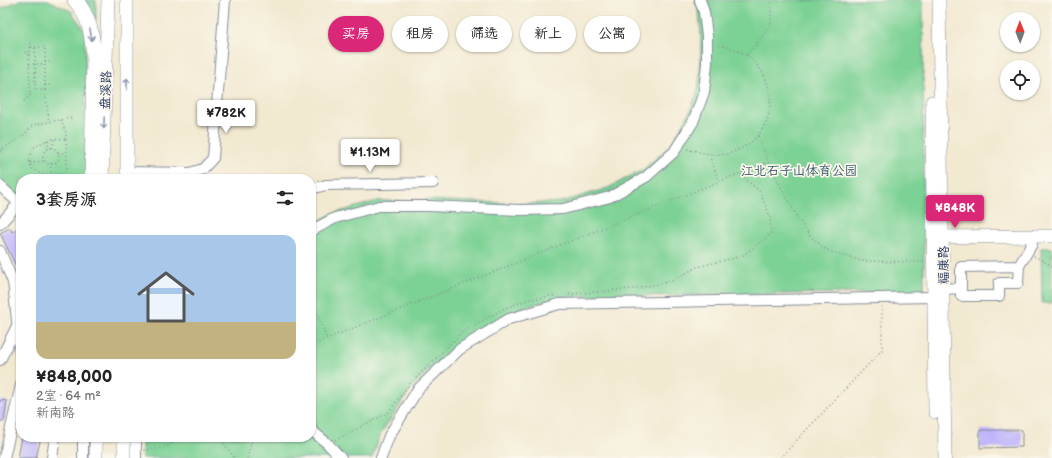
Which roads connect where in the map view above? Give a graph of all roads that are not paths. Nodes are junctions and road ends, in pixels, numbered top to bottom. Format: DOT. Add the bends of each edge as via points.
graph roads {
  1 [pos="75,0"];
  2 [pos="108,0"];
  3 [pos="127,0"];
  4 [pos="225,0"];
  5 [pos="700,0"];
  6 [pos="931,0"];
  7 [pos="939,0"];
  8 [pos="92,174"];
  9 [pos="102,174"];
  10 [pos="127,174"];
  11 [pos="158,174"];
  12 [pos="433,183"];
  13 [pos="0,186"];
  14 [pos="316,188"];
  15 [pos="16,200"];
  16 [pos="16,208"];
  17 [pos="0,224"];
  18 [pos="316,228"];
  19 [pos="1052,236"];
  20 [pos="938,241"];
  21 [pos="1052,244"];
  22 [pos="1030,248"];
  23 [pos="0,254"];
  24 [pos="1019,266"];
  25 [pos="961,288"];
  26 [pos="943,289"];
  27 [pos="933,297"];
  28 [pos="16,307"];
  29 [pos="16,328"];
  30 [pos="0,360"];
  31 [pos="16,406"];
  32 [pos="316,434"];
  33 [pos="54,442"];
  34 [pos="83,442"];
  35 [pos="124,442"];
  36 [pos="137,442"];
  37 [pos="139,454"];
  38 [pos="4,458"];
  39 [pos="52,458"];
  40 [pos="82,458"];
  41 [pos="124,458"];
  42 [pos="341,458"];
  43 [pos="381,458"];
  44 [pos="936,458"];
  45 [pos="945,458"];
  1 -- 8 [label="highway, one-way" via="89,23 94,56"];
  2 -- 9 [label="main road, 盘溪路, one-way"];
  10 -- 3 [label="main road, 盘溪路, one-way"];
  4 -- 11 [label="street" via="213,158 204,168 190,173"];
  5 -- 18 [label="street" via="707,40 704,92 694,122 674,152 646,176 610,197 563,209 379,206 335,218"];
  6 -- 20 [label="main road, 福康路"];
  7 -- 20 [label="main road, 福康路"];
  12 -- 14 [label="street" via="326,185"];
  13 -- 15 [label="street"];
  16 -- 17 [label="street"];
  19 -- 20 [label="main road"];
  20 -- 22 [label="main road"];
  20 -- 26 [label="main road, 福康路"];
  20 -- 44 [label="main road, 福康路"];
  21 -- 22 [label="main road"];
  22 -- 24 [label="street"];
  23 -- 28 [label="street" via="13,282"];
  24 -- 25 [label="street" via="961,267"];
  24 -- 25 [label="street" via="1018,283 999,283 999,296 961,296"];
  25 -- 26 [label="street"];
  26 -- 45 [label="main road, 福康路"];
  27 -- 43 [label="street" via="559,304 509,319 460,349 418,389 389,436"];
  29 -- 30 [label="street"];
  31 -- 38 [label="street"];
  32 -- 42 [label="street"];
  33 -- 39 [label="street"];
  34 -- 40 [label="street"];
  35 -- 41 [label="main road"];
  36 -- 37 [label="street"];
}
